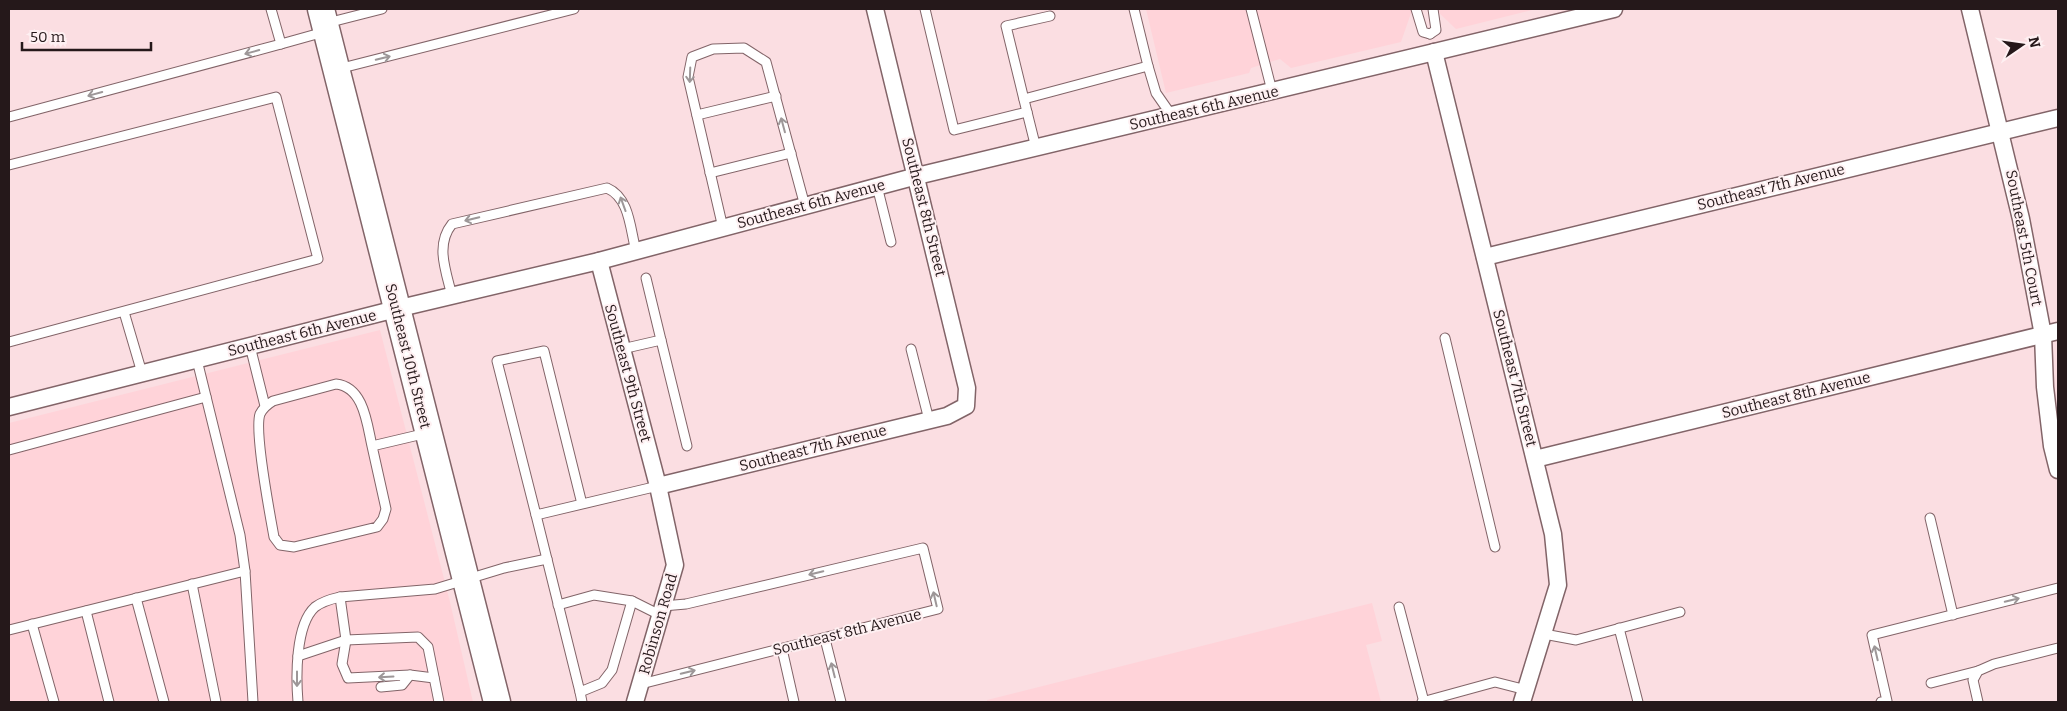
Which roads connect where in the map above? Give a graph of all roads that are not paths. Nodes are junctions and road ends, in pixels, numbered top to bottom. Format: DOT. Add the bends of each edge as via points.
graph roads {
  1 [pos="271,9"];
  2 [pos="382,9"];
  3 [pos="574,9"];
  4 [pos="875,9"];
  5 [pos="925,9"];
  6 [pos="1134,9"];
  7 [pos="1251,9"];
  8 [pos="1416,9"];
  9 [pos="1433,9"];
  10 [pos="1614,9"];
  11 [pos="1970,9"];
  12 [pos="1050,16"];
  13 [pos="324,21"];
  14 [pos="1430,34"];
  15 [pos="281,44"];
  16 [pos="1434,52"];
  17 [pos="1148,66"];
  18 [pos="336,70"];
  19 [pos="1272,92"];
  20 [pos="776,96"];
  21 [pos="1024,99"];
  22 [pos="1027,112"];
  23 [pos="697,116"];
  24 [pos="1172,116"];
  25 [pos="9,117"];
  26 [pos="2058,118"];
  27 [pos="2001,131"];
  28 [pos="1036,148"];
  29 [pos="791,153"];
  30 [pos="9,165"];
  31 [pos="710,173"];
  32 [pos="917,176"];
  33 [pos="877,186"];
  34 [pos="805,206"];
  35 [pos="723,228"];
  36 [pos="891,242"];
  37 [pos="636,251"];
  38 [pos="1485,257"];
  39 [pos="599,261"];
  40 [pos="646,278"];
  41 [pos="452,296"];
  42 [pos="396,309"];
  43 [pos="124,312"];
  44 [pos="2050,333"];
  45 [pos="1445,338"];
  46 [pos="661,340"];
  47 [pos="9,342"];
  48 [pos="250,346"];
  49 [pos="622,349"];
  50 [pos="911,349"];
  51 [pos="197,360"];
  52 [pos="142,373"];
  53 [pos="206,397"];
  54 [pos="265,406"];
  55 [pos="966,406"];
  56 [pos="9,407"];
  57 [pos="929,420"];
  58 [pos="428,433"];
  59 [pos="372,446"];
  60 [pos="687,446"];
  61 [pos="9,450"];
  62 [pos="1535,460"];
  63 [pos="2058,470"];
  64 [pos="658,486"];
  65 [pos="582,504"];
  66 [pos="536,516"];
  67 [pos="1930,518"];
  68 [pos="1495,547"];
  69 [pos="547,559"];
  70 [pos="246,571"];
  71 [pos="466,581"];
  72 [pos="192,584"];
  73 [pos="2058,588"];
  74 [pos="340,596"];
  75 [pos="136,598"];
  76 [pos="632,601"];
  77 [pos="558,605"];
  78 [pos="1399,607"];
  79 [pos="662,610"];
  80 [pos="86,611"];
  81 [pos="1680,612"];
  82 [pos="1953,615"];
  83 [pos="32,624"];
  84 [pos="1619,628"];
  85 [pos="9,630"];
  86 [pos="1544,634"];
  87 [pos="825,639"];
  88 [pos="346,640"];
  89 [pos="2058,648"];
  90 [pos="782,649"];
  91 [pos="298,656"];
  92 [pos="1978,671"];
  93 [pos="410,676"];
  94 [pos="348,678"];
  95 [pos="434,678"];
  96 [pos="1931,682"];
  97 [pos="641,684"];
  98 [pos="381,686"];
  99 [pos="358,688"];
  100 [pos="580,692"];
  101 [pos="1524,699"];
  102 [pos="54,702"];
  103 [pos="109,702"];
  104 [pos="164,702"];
  105 [pos="216,702"];
  106 [pos="253,702"];
  107 [pos="298,702"];
  108 [pos="438,702"];
  109 [pos="497,702"];
  110 [pos="582,702"];
  111 [pos="635,702"];
  112 [pos="794,702"];
  113 [pos="841,702"];
  114 [pos="1423,702"];
  115 [pos="1637,702"];
  116 [pos="1884,702"];
  117 [pos="1975,702"];
  1 -- 15 [label="lane"];
  2 -- 13 [label="lane"];
  18 -- 3 [label="lane, one-way"];
  4 -- 32 [label="street, Southeast 8th Street"];
  5 -- 22 [label="lane" via="954,130"];
  6 -- 17 [label="lane"];
  7 -- 19 [label="lane"];
  8 -- 14 [label="lane" via="1423,32"];
  9 -- 14 [label="lane" via="1436,30"];
  10 -- 16 [label="street, Southeast 6th Avenue"];
  11 -- 27 [label="street, Southeast 5th Court"];
  12 -- 21 [label="lane" via="1006,26"];
  13 -- 15 [label="lane"];
  13 -- 18 [label="main road, Southeast 10th Street"];
  14 -- 16 [label="lane"];
  15 -- 25 [label="lane, one-way"];
  16 -- 19 [label="street, Southeast 6th Avenue"];
  16 -- 38 [label="street, Southeast 7th Street"];
  17 -- 21 [label="lane"];
  17 -- 24 [label="lane" via="1156,93"];
  18 -- 42 [label="main road, Southeast 10th Street"];
  19 -- 24 [label="street, Southeast 6th Avenue"];
  20 -- 23 [label="lane"];
  20 -- 23 [label="lane, one-way" via="766,62 744,48 713,49 692,58 688,77"];
  29 -- 20 [label="lane, one-way"];
  21 -- 22 [label="lane"];
  22 -- 28 [label="lane"];
  23 -- 31 [label="lane"];
  24 -- 28 [label="street, Southeast 6th Avenue"];
  26 -- 27 [label="street, Southeast 7th Avenue"];
  27 -- 38 [label="street, Southeast 7th Avenue"];
  27 -- 44 [label="street, Southeast 5th Court"];
  28 -- 32 [label="street, Southeast 6th Avenue"];
  29 -- 31 [label="lane"];
  29 -- 34 [label="lane"];
  30 -- 43 [label="lane" via="276,97 318,259"];
  31 -- 35 [label="lane"];
  32 -- 33 [label="street, Southeast 6th Avenue"];
  32 -- 55 [label="street, Southeast 8th Street" via="967,388"];
  33 -- 34 [label="street, Southeast 6th Avenue"];
  33 -- 36 [label="lane"];
  34 -- 35 [label="street, Southeast 6th Avenue"];
  35 -- 37 [label="street, Southeast 6th Avenue"];
  37 -- 39 [label="street, Southeast 6th Avenue"];
  37 -- 41 [label="lane, one-way" via="623,199 608,188 452,224 444,234 443,245 443,262"];
  38 -- 62 [label="street, Southeast 7th Street"];
  39 -- 41 [label="street, Southeast 6th Avenue"];
  39 -- 49 [label="street, Southeast 9th Street"];
  40 -- 46 [label="lane"];
  41 -- 42 [label="street, Southeast 6th Avenue"];
  42 -- 48 [label="street, Southeast 6th Avenue"];
  42 -- 58 [label="main road, Southeast 10th Street"];
  43 -- 47 [label="lane"];
  43 -- 52 [label="lane"];
  44 -- 62 [label="street, Southeast 8th Avenue"];
  44 -- 63 [label="street, Southeast 5th Court" via="2050,426"];
  45 -- 68 [label="lane"];
  46 -- 49 [label="lane"];
  46 -- 60 [label="lane"];
  48 -- 51 [label="street, Southeast 6th Avenue"];
  48 -- 54 [label="lane"];
  49 -- 64 [label="street, Southeast 9th Street"];
  50 -- 57 [label="lane"];
  51 -- 52 [label="street, Southeast 6th Avenue"];
  51 -- 53 [label="lane"];
  52 -- 56 [label="street, Southeast 6th Avenue"];
  53 -- 61 [label="lane"];
  53 -- 70 [label="lane"];
  54 -- 59 [label="lane" via="273,400 336,384 345,385 358,398"];
  54 -- 59 [label="lane" via="260,416 260,448 268,504 274,537 286,548 377,526 383,519 386,509"];
  55 -- 57 [label="street, Southeast 7th Avenue" via="947,416"];
  57 -- 64 [label="street, Southeast 7th Avenue"];
  58 -- 59 [label="lane"];
  58 -- 71 [label="main road, Southeast 10th Street"];
  62 -- 86 [label="street, Southeast 7th Street" via="1558,564 1558,585"];
  64 -- 65 [label="lane"];
  64 -- 79 [label="street, Robinson Road" via="675,564"];
  65 -- 66 [label="lane"];
  65 -- 66 [label="lane" via="544,351 497,361"];
  66 -- 69 [label="lane"];
  67 -- 82 [label="lane"];
  69 -- 71 [label="lane" via="504,568"];
  69 -- 77 [label="lane"];
  70 -- 72 [label="lane"];
  70 -- 106 [label="lane"];
  71 -- 74 [label="lane" via="435,590"];
  71 -- 109 [label="main road, Southeast 10th Street"];
  72 -- 75 [label="lane"];
  72 -- 105 [label="lane"];
  82 -- 73 [label="lane, one-way"];
  74 -- 88 [label="lane"];
  74 -- 91 [label="lane" via="314,608 305,624"];
  75 -- 80 [label="lane"];
  75 -- 104 [label="lane"];
  76 -- 77 [label="lane" via="594,595"];
  76 -- 79 [label="lane"];
  76 -- 100 [label="lane" via="612,670 602,683"];
  77 -- 100 [label="lane"];
  78 -- 114 [label="lane"];
  87 -- 79 [label="lane, Southeast 8th Avenue, one-way" via="938,609 923,548"];
  79 -- 97 [label="street, Robinson Road"];
  80 -- 83 [label="lane"];
  80 -- 103 [label="lane"];
  81 -- 84 [label="lane"];
  116 -- 82 [label="lane, one-way" via="1872,635"];
  83 -- 85 [label="lane"];
  83 -- 102 [label="lane"];
  84 -- 86 [label="lane" via="1576,640"];
  84 -- 115 [label="lane"];
  86 -- 101 [label="street, Southeast 7th Street"];
  87 -- 90 [label="lane, Southeast 8th Avenue"];
  113 -- 87 [label="lane, one-way"];
  88 -- 91 [label="lane"];
  88 -- 94 [label="lane" via="342,664"];
  88 -- 95 [label="lane" via="418,637 428,647"];
  89 -- 92 [label="lane"];
  97 -- 90 [label="lane, Southeast 8th Avenue, one-way"];
  90 -- 112 [label="lane"];
  91 -- 107 [label="lane, one-way"];
  92 -- 96 [label="lane"];
  92 -- 117 [label="lane" via="1973,680"];
  93 -- 94 [label="lane, one-way"];
  93 -- 95 [label="lane"];
  93 -- 98 [label="lane" via="402,685"];
  94 -- 99 [label="lane"];
  95 -- 108 [label="lane"];
  97 -- 111 [label="street, Robinson Road"];
  100 -- 110 [label="lane"];
  101 -- 114 [label="lane" via="1495,682"];
}
